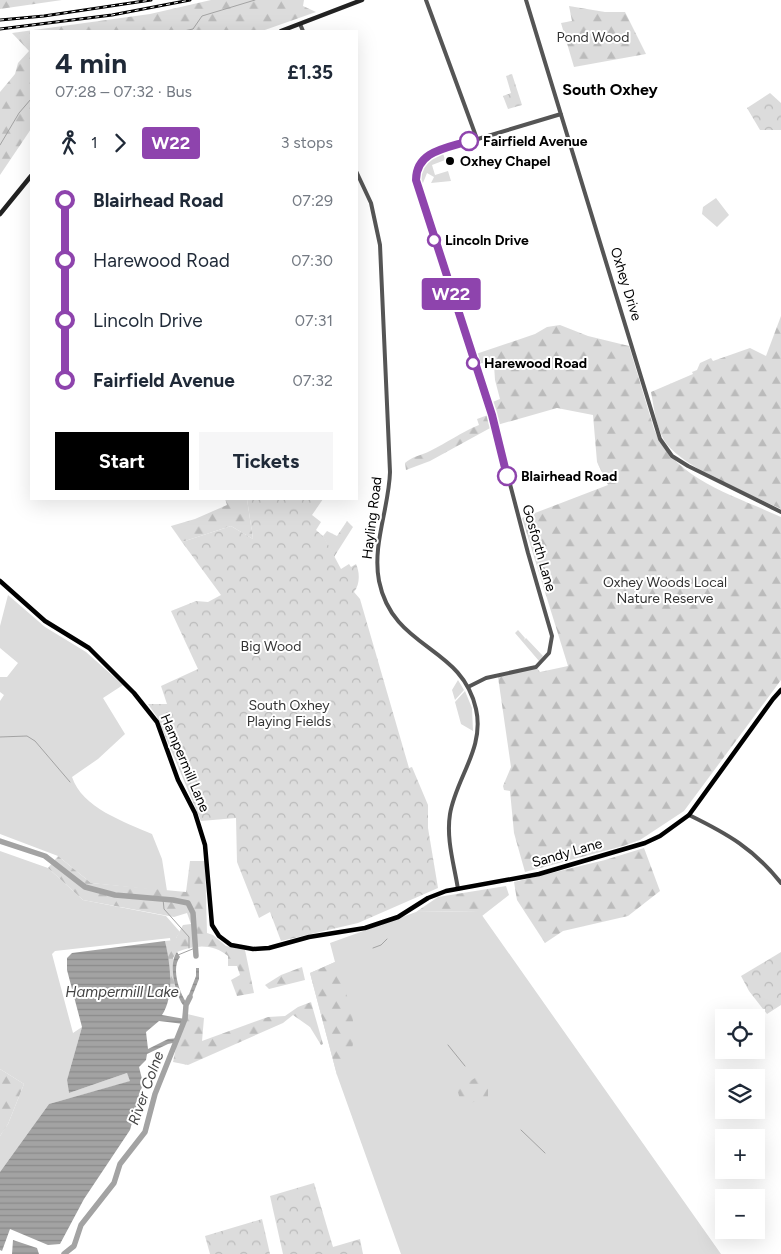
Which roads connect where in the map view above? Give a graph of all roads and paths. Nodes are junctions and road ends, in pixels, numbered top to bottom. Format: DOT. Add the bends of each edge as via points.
graph roads {
  1 [pos="362,0"];
  2 [pos="426,0"];
  3 [pos="526,0"];
  4 [pos="300,24"];
  5 [pos="284,30"];
  6 [pos="303,30"];
  7 [pos="561,114"];
  8 [pos="477,139"];
  9 [pos="358,175"];
  10 [pos="30,177"];
  11 [pos="0,214"];
  12 [pos="781,512"];
  13 [pos="0,582"];
  14 [pos="468,686"];
  15 [pos="781,690"];
  16 [pos="689,815"];
  17 [pos="781,883"];
  18 [pos="458,889"];
  19 [pos="298,940"];
  1 -- 4 [label="main road"];
  2 -- 8 [label="street"];
  3 -- 7 [label="street, Oxhey Drive"];
  4 -- 5 [label="main road"];
  4 -- 6 [label="street"];
  7 -- 8 [label="street, Gosforth Lane"];
  7 -- 12 [label="street, Oxhey Drive" via="660,439 672,456 688,466"];
  8 -- 14 [label="street, Gosforth Lane" via="426,157 417,169 416,182 492,415 552,642 546,659 536,667 486,678"];
  9 -- 14 [label="street, Hayling Road" via="371,203 380,245 390,472 378,549 379,581 390,609 404,629 445,660"];
  10 -- 11 [label="main road"];
  13 -- 19 [label="main road, Hampermill Lane" via="45,621 89,648 134,693 157,722 205,845 211,920 219,936 230,945 253,949"];
  14 -- 18 [label="street, Hayling Road" via="477,710 476,739 472,759 456,789 449,825"];
  15 -- 16 [label="main road, Sandy Lane"];
  16 -- 17 [label="street" via="740,842"];
  16 -- 18 [label="main road, Sandy Lane" via="645,843 539,874"];
  18 -- 19 [label="main road, Sandy Lane" via="428,898 382,923"];
}
